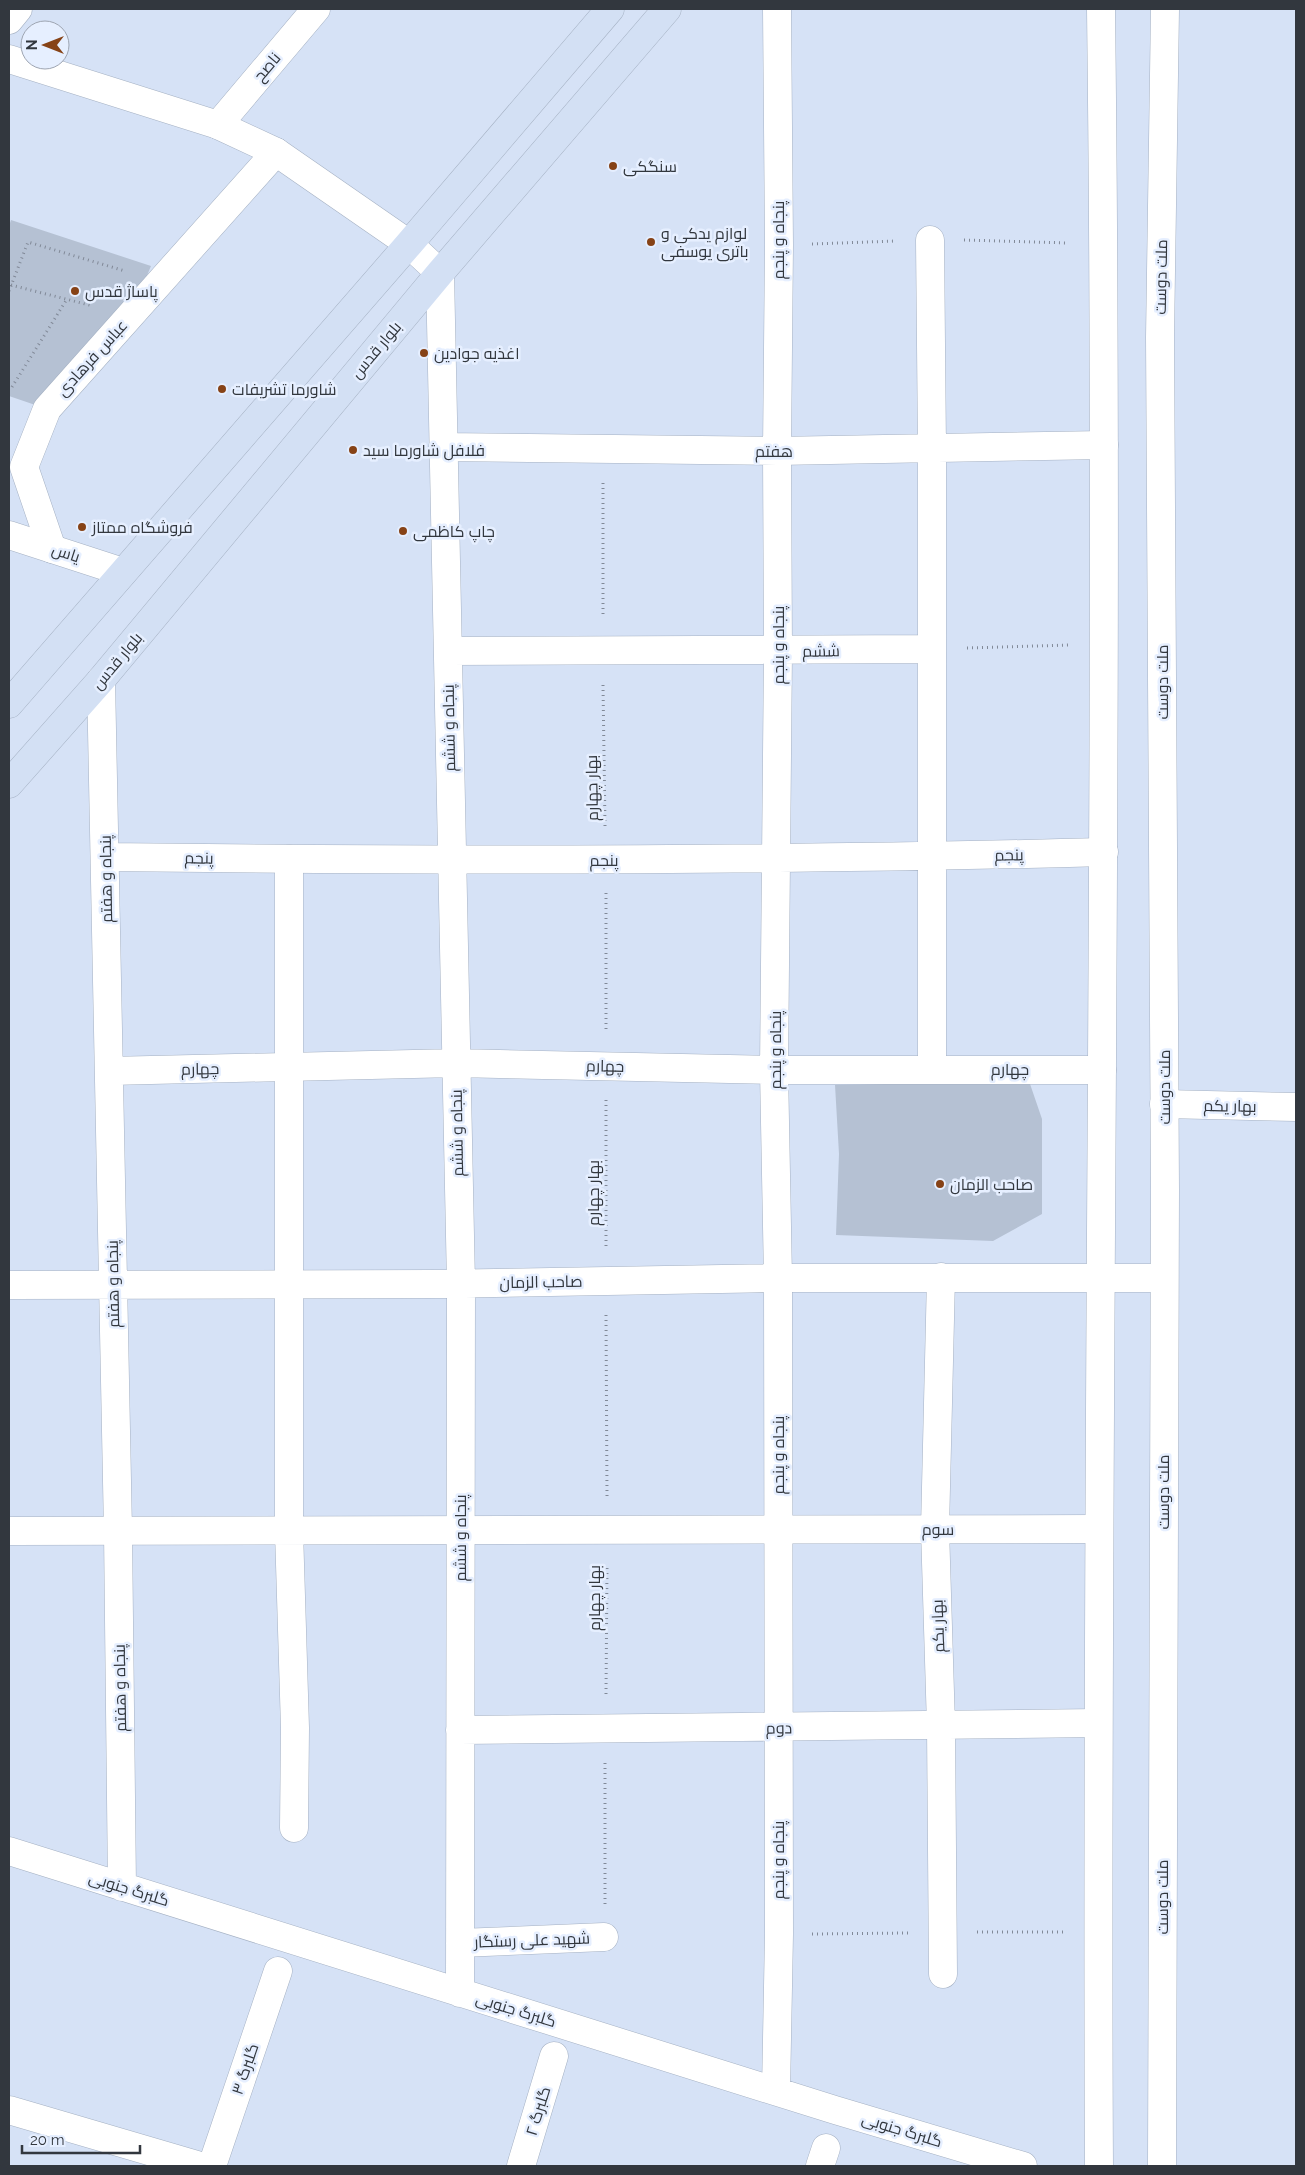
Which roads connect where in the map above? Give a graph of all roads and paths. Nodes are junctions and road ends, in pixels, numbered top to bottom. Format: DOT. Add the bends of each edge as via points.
graph roads {
  1 [pos="18,9"];
  2 [pos="316,9"];
  3 [pos="610,9"];
  4 [pos="667,9"];
  5 [pos="777,9"];
  6 [pos="1101,9"];
  7 [pos="1165,9"];
  8 [pos="9,20"];
  9 [pos="9,59"];
  10 [pos="218,125"];
  11 [pos="276,152"];
  12 [pos="930,240"];
  13 [pos="409,244"];
  14 [pos="440,273"];
  15 [pos="160,282"];
  16 [pos="12,285"];
  17 [pos="9,291"];
  18 [pos="68,299"];
  19 [pos="130,316"];
  20 [pos="12,387"];
  21 [pos="1104,445"];
  22 [pos="443,447"];
  23 [pos="603,449"];
  24 [pos="932,449"];
  25 [pos="777,451"];
  26 [pos="9,535"];
  27 [pos="52,549"];
  28 [pos="123,572"];
  29 [pos="1104,644"];
  30 [pos="931,649"];
  31 [pos="448,651"];
  32 [pos="603,651"];
  33 [pos="778,651"];
  34 [pos="101,680"];
  35 [pos="9,704"];
  36 [pos="9,784"];
  37 [pos="1104,852"];
  38 [pos="932,856"];
  39 [pos="105,857"];
  40 [pos="289,859"];
  41 [pos="778,859"];
  42 [pos="606,860"];
  43 [pos="451,861"];
  44 [pos="456,1063"];
  45 [pos="290,1066"];
  46 [pos="606,1066"];
  47 [pos="932,1069"];
  48 [pos="774,1070"];
  49 [pos="1102,1070"];
  50 [pos="109,1071"];
  51 [pos="1164,1104"];
  52 [pos="1296,1107"];
  53 [pos="941,1277"];
  54 [pos="778,1278"];
  55 [pos="1100,1278"];
  56 [pos="1164,1278"];
  57 [pos="606,1281"];
  58 [pos="291,1284"];
  59 [pos="460,1284"];
  60 [pos="9,1285"];
  61 [pos="113,1286"];
  62 [pos="778,1529"];
  63 [pos="935,1529"];
  64 [pos="1098,1529"];
  65 [pos="460,1530"];
  66 [pos="607,1530"];
  67 [pos="9,1531"];
  68 [pos="118,1531"];
  69 [pos="289,1531"];
  70 [pos="1098,1723"];
  71 [pos="941,1726"];
  72 [pos="778,1728"];
  73 [pos="606,1729"];
  74 [pos="460,1730"];
  75 [pos="294,1828"];
  76 [pos="9,1851"];
  77 [pos="122,1887"];
  78 [pos="604,1937"];
  79 [pos="460,1943"];
  80 [pos="278,1971"];
  81 [pos="944,1974"];
  82 [pos="460,1993"];
  83 [pos="554,2056"];
  84 [pos="776,2091"];
  85 [pos="9,2110"];
  86 [pos="200,2166"];
  87 [pos="212,2166"];
  88 [pos="521,2166"];
  89 [pos="1023,2166"];
  90 [pos="1100,2166"];
  91 [pos="1162,2166"];
  1 -- 8 [label="street"];
  2 -- 10 [label="street, ناصح"];
  3 -- 13 [label="main road"];
  4 -- 14 [label="main road, بلوار قدس"];
  5 -- 25 [label="street, پنجاه و پنجم"];
  6 -- 21 [label="street"];
  7 -- 51 [label="street, ملت دوست" via="1160,337"];
  9 -- 10 [label="street"];
  10 -- 11 [label="street"];
  11 -- 13 [label="street"];
  11 -- 15 [label="street, عباس فرهادی"];
  12 -- 24 [label="street"];
  13 -- 14 [label="street"];
  13 -- 28 [label="main road"];
  14 -- 22 [label="street, پنجاه و ششم"];
  14 -- 34 [label="main road, بلوار قدس"];
  15 -- 16 [label="path" via="28,242"];
  15 -- 19 [label="street, عباس فرهادی"];
  16 -- 17 [label="path"];
  16 -- 18 [label="path"];
  18 -- 19 [label="path"];
  18 -- 20 [label="path"];
  19 -- 27 [label="street, عباس فرهادی" via="47,409 24,466"];
  21 -- 24 [label="street, هفتم"];
  21 -- 29 [label="street"];
  22 -- 23 [label="street, هفتم"];
  22 -- 31 [label="street, پنجاه و ششم"];
  23 -- 25 [label="street, هفتم"];
  23 -- 32 [label="path, بهار چهارم"];
  24 -- 25 [label="street, هفتم"];
  24 -- 30 [label="street"];
  25 -- 33 [label="street, پنجاه و پنجم"];
  26 -- 27 [label="street, یاس"];
  27 -- 28 [label="street, یاس"];
  28 -- 35 [label="main road"];
  29 -- 30 [label="path"];
  29 -- 37 [label="street"];
  30 -- 33 [label="street, ششم"];
  30 -- 38 [label="street"];
  31 -- 32 [label="street, ششم"];
  31 -- 43 [label="street, پنجاه و ششم"];
  32 -- 33 [label="street, ششم"];
  32 -- 42 [label="path, بهار چهارم"];
  33 -- 41 [label="street, پنجاه و پنجم"];
  34 -- 36 [label="main road, بلوار قدس"];
  34 -- 39 [label="street, پنجاه و هفتم"];
  37 -- 38 [label="street, پنجم"];
  37 -- 49 [label="street"];
  38 -- 41 [label="street, پنجم"];
  38 -- 47 [label="street"];
  39 -- 40 [label="street, پنجم"];
  39 -- 50 [label="street, پنجاه و هفتم"];
  40 -- 43 [label="street, پنجم"];
  40 -- 45 [label="street"];
  41 -- 42 [label="street, پنجم"];
  41 -- 48 [label="street, پنجاه و پنجم"];
  42 -- 43 [label="street, پنجم"];
  42 -- 46 [label="path, بهار چهارم"];
  43 -- 44 [label="street, پنجاه و ششم"];
  44 -- 45 [label="street, چهارم"];
  44 -- 46 [label="street, چهارم"];
  44 -- 59 [label="street, پنجاه و ششم"];
  45 -- 50 [label="street, چهارم"];
  45 -- 58 [label="street"];
  46 -- 48 [label="street, چهارم"];
  46 -- 57 [label="path, بهار چهارم"];
  47 -- 48 [label="street, چهارم"];
  47 -- 49 [label="street, چهارم"];
  48 -- 54 [label="street, پنجاه و پنجم"];
  49 -- 55 [label="street"];
  50 -- 61 [label="street, پنجاه و هفتم"];
  51 -- 52 [label="street, بهار یکم"];
  51 -- 56 [label="street, ملت دوست"];
  53 -- 54 [label="street, صاحب الزمان"];
  53 -- 55 [label="street, صاحب الزمان"];
  53 -- 63 [label="street, بهار یکم"];
  54 -- 57 [label="street, صاحب الزمان"];
  54 -- 62 [label="street, پنجاه و پنجم"];
  55 -- 56 [label="street, صاحب الزمان"];
  55 -- 64 [label="street"];
  56 -- 91 [label="street, ملت دوست"];
  57 -- 59 [label="street, صاحب الزمان"];
  57 -- 66 [label="path, بهار چهارم"];
  58 -- 59 [label="street, صاحب الزمان"];
  58 -- 61 [label="street, صاحب الزمان"];
  58 -- 69 [label="street"];
  59 -- 65 [label="street, پنجاه و ششم"];
  60 -- 61 [label="street, صاحب الزمان"];
  61 -- 68 [label="street, پنجاه و هفتم"];
  62 -- 63 [label="street, سوم"];
  62 -- 66 [label="street, سوم"];
  62 -- 72 [label="street, پنجاه و پنجم"];
  63 -- 64 [label="street, سوم"];
  63 -- 71 [label="street, بهار یکم"];
  64 -- 70 [label="street"];
  65 -- 66 [label="street, سوم"];
  65 -- 69 [label="street, سوم"];
  65 -- 74 [label="street, پنجاه و ششم"];
  66 -- 73 [label="path, بهار چهارم"];
  67 -- 68 [label="street, سوم"];
  68 -- 69 [label="street, سوم"];
  68 -- 77 [label="street, پنجاه و هفتم"];
  69 -- 75 [label="street" via="295,1728"];
  70 -- 71 [label="street, دوم"];
  70 -- 90 [label="street"];
  71 -- 72 [label="street, دوم"];
  71 -- 81 [label="street, بهار یکم"];
  72 -- 73 [label="street, دوم"];
  72 -- 84 [label="street, پنجاه و پنجم"];
  73 -- 74 [label="street, دوم"];
  73 -- 78 [label="path, بهار چهارم"];
  74 -- 79 [label="street, پنجاه و ششم"];
  76 -- 77 [label="street, گلبرگ جنوبی"];
  77 -- 82 [label="street, گلبرگ جنوبی"];
  78 -- 79 [label="street, شهید علی رستگار"];
  79 -- 82 [label="street, پنجاه و ششم"];
  80 -- 87 [label="street, گلبرگ ۳"];
  82 -- 84 [label="street, گلبرگ جنوبی"];
  83 -- 88 [label="street, گلبرگ ۲"];
  84 -- 89 [label="street, گلبرگ جنوبی"];
  85 -- 86 [label="street"];
}
